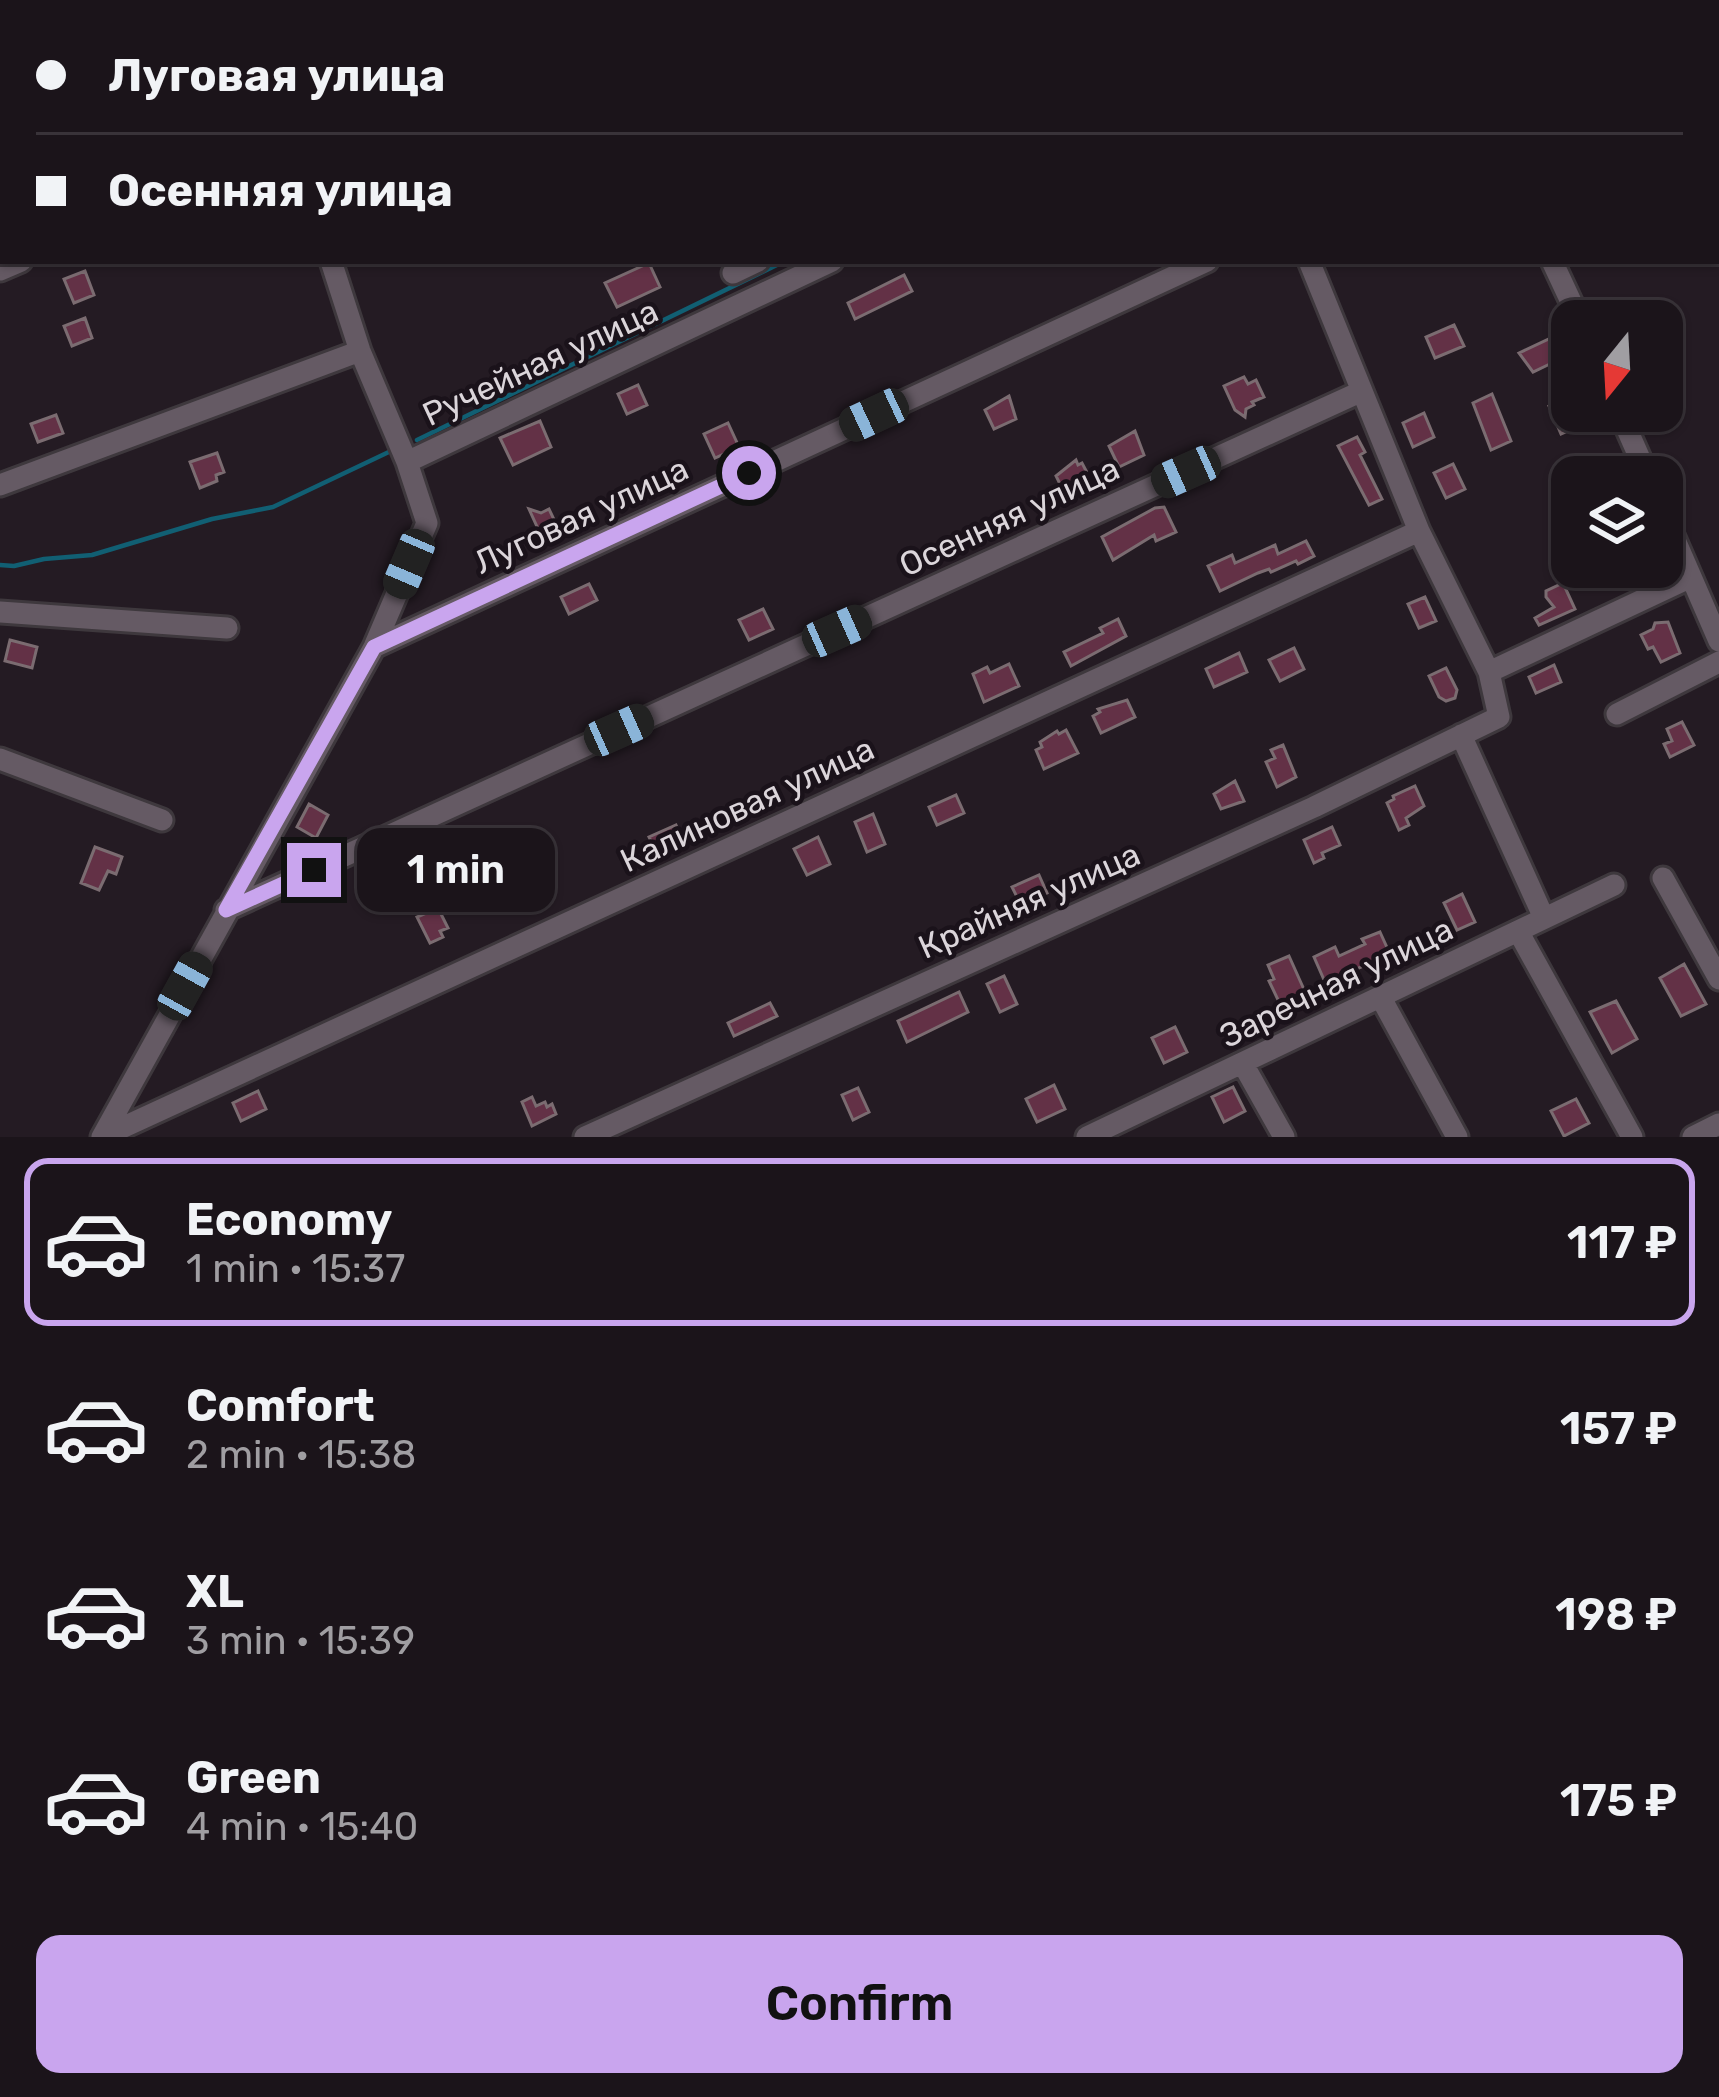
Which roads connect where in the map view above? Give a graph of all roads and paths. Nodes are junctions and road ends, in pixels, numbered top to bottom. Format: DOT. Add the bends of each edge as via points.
graph roads {
  1 [pos="333,264"];
  2 [pos="752,264"];
  3 [pos="826,264"];
  4 [pos="1201,264"];
  5 [pos="1310,264"];
  6 [pos="1553,264"];
  7 [pos="733,273"];
  8 [pos="1570,300"];
  9 [pos="360,351"];
  10 [pos="1360,392"];
  11 [pos="407,462"];
  12 [pos="0,485"];
  13 [pos="1419,531"];
  14 [pos="1683,558"];
  15 [pos="1691,577"];
  16 [pos="0,612"];
  17 [pos="227,628"];
  18 [pos="1719,641"];
  19 [pos="374,647"];
  20 [pos="1719,662"];
  21 [pos="1489,672"];
  22 [pos="1616,714"];
  23 [pos="1461,735"];
  24 [pos="0,760"];
  25 [pos="162,820"];
  26 [pos="1663,878"];
  27 [pos="1613,885"];
  28 [pos="226,910"];
  29 [pos="1544,918"];
  30 [pos="1518,931"];
  31 [pos="1719,979"];
  32 [pos="1381,998"];
  33 [pos="1243,1064"];
  34 [pos="1719,1124"];
  35 [pos="1100,1134"];
  36 [pos="102,1137"];
  37 [pos="585,1137"];
  38 [pos="1283,1137"];
  39 [pos="1457,1137"];
  40 [pos="1632,1137"];
  41 [pos="1694,1137"];
  1 -- 9 [label="street"];
  2 -- 7 [label="street"];
  3 -- 11 [label="street, Ручейная улица"];
  4 -- 19 [label="street, Луговая улица"];
  5 -- 10 [label="street"];
  6 -- 8 [label="street"];
  9 -- 11 [label="street"];
  9 -- 12 [label="street"];
  10 -- 13 [label="street"];
  10 -- 28 [label="street, Осенняя улица"];
  11 -- 19 [label="street" via="427,523"];
  13 -- 21 [label="street"];
  13 -- 36 [label="street, Калиновая улица"];
  14 -- 15 [label="street"];
  15 -- 18 [label="street"];
  15 -- 21 [label="street"];
  16 -- 17 [label="street"];
  19 -- 28 [label="street"];
  20 -- 22 [label="street"];
  21 -- 23 [label="street, Крайняя улица" via="1499,717"];
  23 -- 29 [label="street"];
  23 -- 37 [label="street, Крайняя улица"];
  24 -- 25 [label="street"];
  26 -- 31 [label="street"];
  27 -- 29 [label="street, Заречная улица"];
  28 -- 36 [label="street"];
  29 -- 30 [label="street, Заречная улица"];
  30 -- 32 [label="street, Заречная улица"];
  30 -- 40 [label="street"];
  32 -- 33 [label="street, Заречная улица"];
  32 -- 39 [label="street"];
  33 -- 35 [label="street, Заречная улица"];
  33 -- 38 [label="street"];
  34 -- 41 [label="street"];
}
